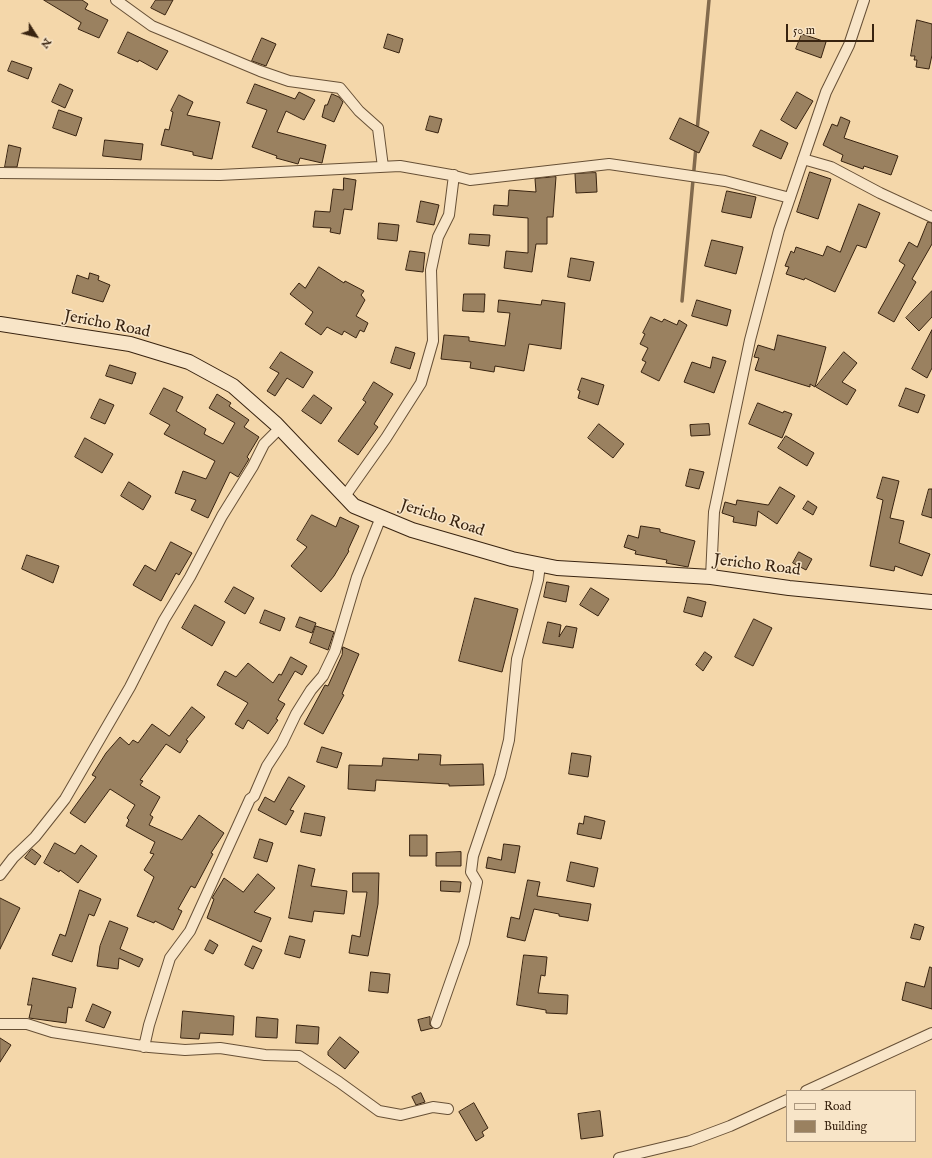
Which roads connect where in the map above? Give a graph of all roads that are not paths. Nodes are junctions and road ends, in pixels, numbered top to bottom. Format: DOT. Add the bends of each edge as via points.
graph roads {
  1 [pos="116,0"];
  2 [pos="864,0"];
  3 [pos="803,159"];
  4 [pos="383,167"];
  5 [pos="0,173"];
  6 [pos="454,175"];
  7 [pos="790,198"];
  8 [pos="932,217"];
  9 [pos="0,324"];
  10 [pos="280,428"];
  11 [pos="345,496"];
  12 [pos="381,517"];
  13 [pos="540,565"];
  14 [pos="711,577"];
  15 [pos="932,602"];
  16 [pos="0,875"];
  17 [pos="436,1023"];
  18 [pos="0,1024"];
  19 [pos="932,1033"];
  20 [pos="144,1047"];
  21 [pos="808,1090"];
  22 [pos="786,1100"];
  23 [pos="448,1110"];
  24 [pos="619,1158"];
  1 -- 4 [label="street" via="152,26 260,71 289,81 340,88 359,111 378,128"];
  2 -- 3 [label="street" via="849,45 826,92"];
  3 -- 7 [label="street"];
  3 -- 8 [label="street" via="831,167"];
  4 -- 5 [label="street" via="220,175"];
  4 -- 6 [label="street" via="400,166"];
  6 -- 7 [label="street" via="470,180 609,164 725,181"];
  6 -- 11 [label="street" via="449,215 438,237 431,270 433,341 421,383"];
  7 -- 14 [label="street" via="750,340 714,512"];
  9 -- 10 [label="street, Jericho Road" via="130,344 189,362 233,386"];
  10 -- 11 [label="street, Jericho Road"];
  10 -- 16 [label="street" via="264,444 222,516 130,687 65,799"];
  11 -- 12 [label="street, Jericho Road" via="354,506"];
  12 -- 13 [label="street, Jericho Road" via="412,530"];
  12 -- 20 [label="street" via="357,578 335,651 323,676 296,714 267,766 190,931 170,958"];
  13 -- 14 [label="street, Jericho Road"];
  13 -- 17 [label="street" via="517,659 509,740 500,776 472,856 471,872 477,882 464,943"];
  14 -- 15 [label="street, Jericho Road" via="789,588"];
  18 -- 20 [label="street" via="27,1024 52,1032"];
  19 -- 21 [label="street"];
  20 -- 23 [label="street" via="185,1050 220,1048 265,1055 299,1056 379,1111 401,1115 433,1107"];
  22 -- 24 [label="street" via="690,1141"];
}
